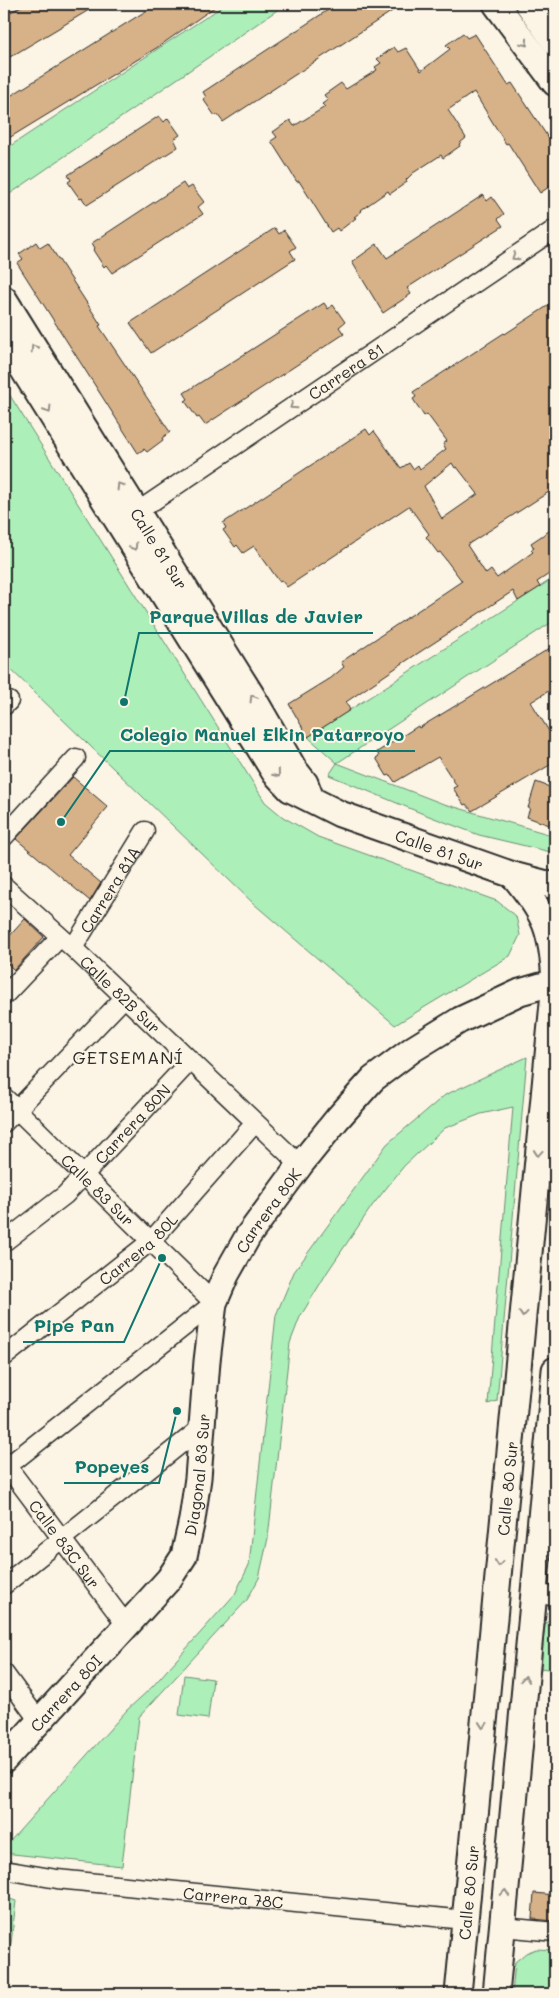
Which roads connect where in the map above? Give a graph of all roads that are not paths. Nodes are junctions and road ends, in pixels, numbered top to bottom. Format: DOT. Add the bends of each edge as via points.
graph roads {
  1 [pos="496,4"];
  2 [pos="528,4"];
  3 [pos="555,42"];
  4 [pos="555,83"];
  5 [pos="555,229"];
  6 [pos="4,299"];
  7 [pos="4,339"];
  8 [pos="137,512"];
  9 [pos="76,758"];
  10 [pos="312,800"];
  11 [pos="145,831"];
  12 [pos="4,837"];
  13 [pos="513,875"];
  14 [pos="4,886"];
  15 [pos="555,886"];
  16 [pos="67,943"];
  17 [pos="555,982"];
  18 [pos="4,996"];
  19 [pos="124,998"];
  20 [pos="190,1061"];
  21 [pos="4,1097"];
  22 [pos="17,1110"];
  23 [pos="4,1123"];
  24 [pos="255,1123"];
  25 [pos="300,1165"];
  26 [pos="84,1175"];
  27 [pos="151,1241"];
  28 [pos="4,1242"];
  29 [pos="214,1303"];
  30 [pos="4,1357"];
  31 [pos="555,1370"];
  32 [pos="202,1427"];
  33 [pos="5,1466"];
  34 [pos="62,1539"];
  35 [pos="4,1586"];
  36 [pos="544,1595"];
  37 [pos="127,1626"];
  38 [pos="4,1673"];
  39 [pos="39,1721"];
  40 [pos="4,1760"];
  41 [pos="4,1870"];
  42 [pos="465,1920"];
  43 [pos="502,1927"];
  44 [pos="555,1932"];
  45 [pos="458,1994"];
  46 [pos="496,1994"];
  1 -- 4 [label="street, one-way"];
  2 -- 3 [label="street"];
  5 -- 8 [label="street, Carrera 81, one-way"];
  8 -- 6 [label="street, Calle 81 Sur, one-way"];
  7 -- 10 [label="street, Calle 81 Sur, one-way" via="275,773 290,789"];
  10 -- 8 [label="street, Calle 81 Sur, one-way"];
  9 -- 12 [label="street"];
  10 -- 13 [label="street, Calle 81 Sur" via="340,814"];
  11 -- 16 [label="street, Carrera 81A"];
  13 -- 15 [label="street, Calle 81 Sur"];
  13 -- 17 [label="street, Calle 81 Sur" via="542,915 553,950"];
  14 -- 16 [label="street, Calle 82B Sur"];
  16 -- 18 [label="street"];
  16 -- 19 [label="street, Calle 82B Sur"];
  17 -- 25 [label="street, Carrera 80K" via="488,1006 429,1038 394,1062 361,1090"];
  17 -- 42 [label="street, Calle 80 Sur, one-way"];
  19 -- 20 [label="street, Calle 82B Sur"];
  19 -- 22 [label="street"];
  20 -- 24 [label="street, Calle 82B Sur"];
  20 -- 26 [label="street, Carrera 80N"];
  21 -- 22 [label="street, Calle 83 Sur"];
  22 -- 23 [label="street"];
  22 -- 26 [label="street, Calle 83 Sur"];
  24 -- 25 [label="street, Calle 82B Sur"];
  24 -- 27 [label="street, Carrera 80L"];
  25 -- 29 [label="street, Carrera 80K" via="248,1236"];
  26 -- 27 [label="street, Calle 83 Sur"];
  26 -- 28 [label="street, Carrera 80N" via="65,1195"];
  27 -- 29 [label="street, Calle 83 Sur"];
  27 -- 30 [label="street, Carrera 80L"];
  29 -- 32 [label="street, Diagonal 83 Sur"];
  29 -- 33 [label="street, Carrera 80K"];
  31 -- 36 [label="street"];
  32 -- 34 [label="street"];
  32 -- 37 [label="street, Diagonal 83 Sur" via="198,1478 184,1556 169,1580"];
  33 -- 34 [label="street, Calle 83C Sur"];
  34 -- 35 [label="street"];
  34 -- 37 [label="street, Calle 83C Sur"];
  43 -- 36 [label="street, one-way"];
  37 -- 39 [label="street, Carrera 80I"];
  38 -- 39 [label="street"];
  39 -- 40 [label="street, Carrera 80I"];
  41 -- 42 [label="street, Carrera 78C" via="57,1879"];
  42 -- 45 [label="street, Calle 80 Sur"];
  43 -- 44 [label="street"];
  43 -- 46 [label="street"];
}
